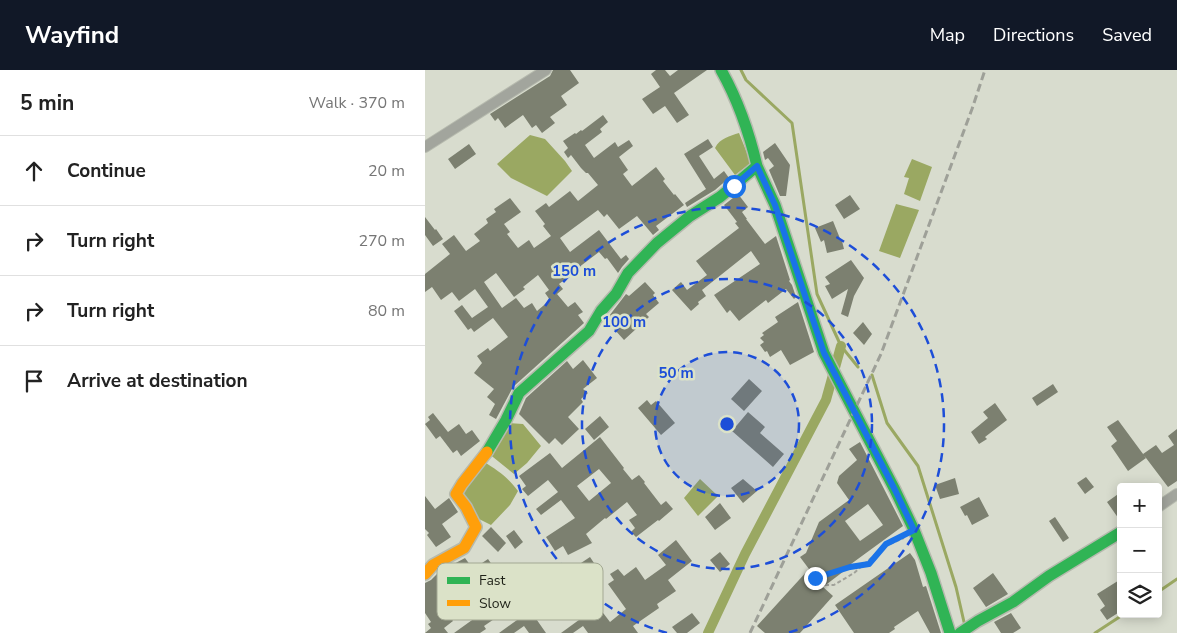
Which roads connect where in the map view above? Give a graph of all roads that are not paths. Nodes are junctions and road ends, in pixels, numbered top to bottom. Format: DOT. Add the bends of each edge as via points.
graph roads {
  1 [pos="546,70"];
  2 [pos="721,70"];
  3 [pos="425,147"];
  4 [pos="757,166"];
  5 [pos="1177,494"];
  6 [pos="1162,504"];
  7 [pos="1117,534"];
  8 [pos="425,574"];
  9 [pos="950,633"];
  10 [pos="960,633"];
  1 -- 3 [label="street"];
  2 -- 4 [label="street" via="736,98"];
  4 -- 8 [label="street" via="657,243 628,273 589,331 519,393 483,458 456,494 476,527 464,548 433,565"];
  4 -- 9 [label="street" via="775,205 824,353 915,532"];
  5 -- 6 [label="street"];
  7 -- 10 [label="street"];
}
